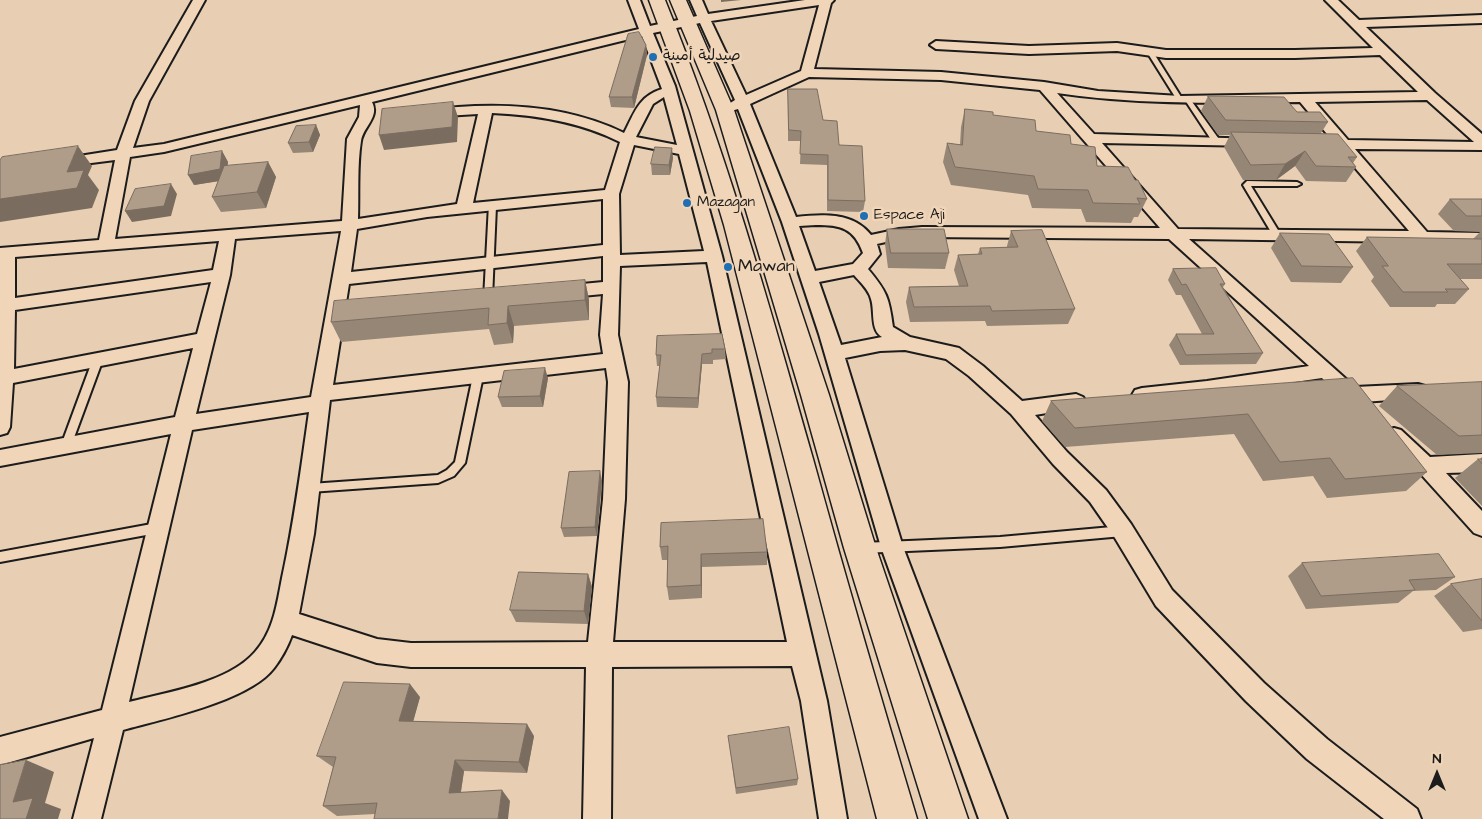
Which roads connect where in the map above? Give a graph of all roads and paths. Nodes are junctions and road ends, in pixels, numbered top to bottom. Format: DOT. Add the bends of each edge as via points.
graph roads {
  1 [pos="198,0"];
  2 [pos="634,0"];
  3 [pos="657,0"];
  4 [pos="826,0"];
  5 [pos="1331,0"];
  6 [pos="680,16"];
  7 [pos="1482,19"];
  8 [pos="1357,24"];
  9 [pos="936,45"];
  10 [pos="1385,51"];
  11 [pos="1150,52"];
  12 [pos="807,73"];
  13 [pos="1044,86"];
  14 [pos="669,91"];
  15 [pos="1430,96"];
  16 [pos="1303,97"];
  17 [pos="364,99"];
  18 [pos="1184,100"];
  19 [pos="734,106"];
  20 [pos="486,109"];
  21 [pos="412,114"];
  22 [pos="385,116"];
  23 [pos="366,117"];
  24 [pos="1482,121"];
  25 [pos="1460,122"];
  26 [pos="1090,138"];
  27 [pos="628,140"];
  28 [pos="1482,141"];
  29 [pos="1217,142"];
  30 [pos="1266,143"];
  31 [pos="1304,144"];
  32 [pos="1344,145"];
  33 [pos="1482,146"];
  34 [pos="685,151"];
  35 [pos="123,155"];
  36 [pos="47,165"];
  37 [pos="1297,184"];
  38 [pos="611,194"];
  39 [pos="492,206"];
  40 [pos="464,209"];
  41 [pos="790,222"];
  42 [pos="350,225"];
  43 [pos="228,234"];
  44 [pos="1174,235"];
  45 [pos="1277,235"];
  46 [pos="1423,237"];
  47 [pos="1482,238"];
  48 [pos="869,241"];
  49 [pos="106,244"];
  50 [pos="4,253"];
  51 [pos="611,255"];
  52 [pos="714,256"];
  53 [pos="489,264"];
  54 [pos="858,269"];
  55 [pos="221,275"];
  56 [pos="809,278"];
  57 [pos="341,279"];
  58 [pos="612,287"];
  59 [pos="545,293"];
  60 [pos="507,297"];
  61 [pos="488,299"];
  62 [pos="469,300"];
  63 [pos="3,305"];
  64 [pos="206,339"];
  65 [pos="905,343"];
  66 [pos="834,353"];
  67 [pos="98,358"];
  68 [pos="613,360"];
  69 [pos="1326,370"];
  70 [pos="478,376"];
  71 [pos="4,378"];
  72 [pos="1435,390"];
  73 [pos="1351,395"];
  74 [pos="1122,397"];
  75 [pos="321,398"];
  76 [pos="1094,400"];
  77 [pos="1018,409"];
  78 [pos="185,422"];
  79 [pos="0,427"];
  80 [pos="67,443"];
  81 [pos="0,458"];
  82 [pos="1482,463"];
  83 [pos="1426,466"];
  84 [pos="310,488"];
  85 [pos="1482,526"];
  86 [pos="157,528"];
  87 [pos="1123,531"];
  88 [pos="892,547"];
  89 [pos="860,548"];
  90 [pos="0,557"];
  91 [pos="285,621"];
  92 [pos="802,654"];
  93 [pos="600,655"];
  94 [pos="112,721"];
  95 [pos="0,751"];
  96 [pos="87,819"];
  97 [pos="597,819"];
  98 [pos="833,819"];
  99 [pos="897,819"];
  100 [pos="948,819"];
  101 [pos="993,819"];
  102 [pos="1408,819"];
  1 -- 35 [label="street" via="142,101"];
  2 -- 6 [label="street"];
  3 -- 6 [label="highway"];
  4 -- 6 [label="street"];
  4 -- 12 [label="street"];
  5 -- 8 [label="street"];
  6 -- 14 [label="street"];
  6 -- 17 [label="street"];
  6 -- 19 [label="highway"];
  6 -- 99 [label="highway" via="690,82 744,254 842,627"];
  7 -- 8 [label="street"];
  8 -- 10 [label="street"];
  9 -- 11 [label="street" via="1029,50 1117,47"];
  10 -- 11 [label="street" via="1295,54"];
  10 -- 15 [label="street"];
  11 -- 18 [label="lane"];
  12 -- 13 [label="street" via="940,76"];
  12 -- 19 [label="street"];
  13 -- 18 [label="street" via="1098,95"];
  13 -- 26 [label="street"];
  14 -- 27 [label="street" via="654,96 648,102"];
  14 -- 34 [label="street"];
  15 -- 16 [label="street"];
  15 -- 25 [label="street"];
  16 -- 18 [label="street"];
  16 -- 32 [label="street"];
  17 -- 23 [label="street" via="368,107"];
  17 -- 35 [label="street"];
  18 -- 29 [label="lane"];
  19 -- 41 [label="street"];
  19 -- 89 [label="highway"];
  20 -- 21 [label="street"];
  20 -- 27 [label="street" via="522,110 578,120"];
  20 -- 40 [label="street"];
  22 -- 23 [label="street"];
  23 -- 42 [label="street" via="354,139"];
  24 -- 25 [label="street"];
  25 -- 28 [label="street"];
  26 -- 29 [label="street"];
  26 -- 44 [label="street"];
  27 -- 34 [label="street"];
  27 -- 38 [label="street"];
  29 -- 30 [label="street"];
  31 -- 32 [label="street"];
  32 -- 33 [label="street"];
  32 -- 46 [label="street"];
  34 -- 52 [label="street"];
  35 -- 36 [label="street"];
  35 -- 49 [label="street"];
  37 -- 45 [label="lane" via="1250,182 1247,185"];
  38 -- 39 [label="street"];
  38 -- 51 [label="street"];
  39 -- 40 [label="street"];
  39 -- 53 [label="lane"];
  40 -- 42 [label="street"];
  41 -- 48 [label="street" via="848,222"];
  41 -- 56 [label="street"];
  42 -- 43 [label="street"];
  42 -- 57 [label="street"];
  43 -- 49 [label="street"];
  43 -- 55 [label="street"];
  44 -- 45 [label="street"];
  44 -- 48 [label="street" via="922,232"];
  44 -- 69 [label="street"];
  45 -- 46 [label="street"];
  46 -- 47 [label="street"];
  48 -- 54 [label="street" via="872,254"];
  49 -- 50 [label="street"];
  50 -- 63 [label="street"];
  51 -- 52 [label="street"];
  51 -- 53 [label="street"];
  51 -- 58 [label="street"];
  52 -- 92 [label="street"];
  53 -- 57 [label="street"];
  53 -- 61 [label="lane"];
  54 -- 56 [label="street"];
  54 -- 65 [label="street" via="880,299 884,330"];
  55 -- 63 [label="street"];
  55 -- 64 [label="street"];
  56 -- 66 [label="street"];
  57 -- 75 [label="street" via="345,312"];
  58 -- 59 [label="street"];
  58 -- 68 [label="street" via="609,335"];
  60 -- 61 [label="street"];
  61 -- 62 [label="street"];
  63 -- 71 [label="street"];
  64 -- 67 [label="street"];
  64 -- 78 [label="street"];
  65 -- 66 [label="street"];
  65 -- 77 [label="street" via="952,353"];
  66 -- 88 [label="street"];
  67 -- 71 [label="street"];
  67 -- 80 [label="lane"];
  68 -- 70 [label="street"];
  68 -- 93 [label="street" via="618,382 614,499"];
  69 -- 73 [label="street"];
  69 -- 74 [label="street"];
  70 -- 75 [label="street"];
  70 -- 84 [label="lane" via="460,463 448,476"];
  71 -- 79 [label="street"];
  72 -- 73 [label="street"];
  73 -- 83 [label="street"];
  75 -- 78 [label="street"];
  75 -- 84 [label="street"];
  76 -- 77 [label="street"];
  77 -- 87 [label="street" via="1098,496"];
  78 -- 80 [label="street"];
  78 -- 86 [label="street"];
  80 -- 81 [label="street"];
  82 -- 83 [label="street"];
  83 -- 85 [label="street"];
  84 -- 91 [label="street"];
  86 -- 90 [label="lane"];
  86 -- 94 [label="street"];
  87 -- 88 [label="lane"];
  87 -- 102 [label="street" via="1164,598 1255,692 1317,749"];
  88 -- 89 [label="lane"];
  88 -- 101 [label="street"];
  89 -- 100 [label="highway"];
  91 -- 93 [label="street" via="377,651 411,655"];
  91 -- 94 [label="street" via="264,660 239,680 206,694"];
  92 -- 93 [label="street"];
  92 -- 98 [label="street" via="814,701"];
  93 -- 97 [label="street"];
  94 -- 95 [label="street"];
  94 -- 96 [label="street"];
}
